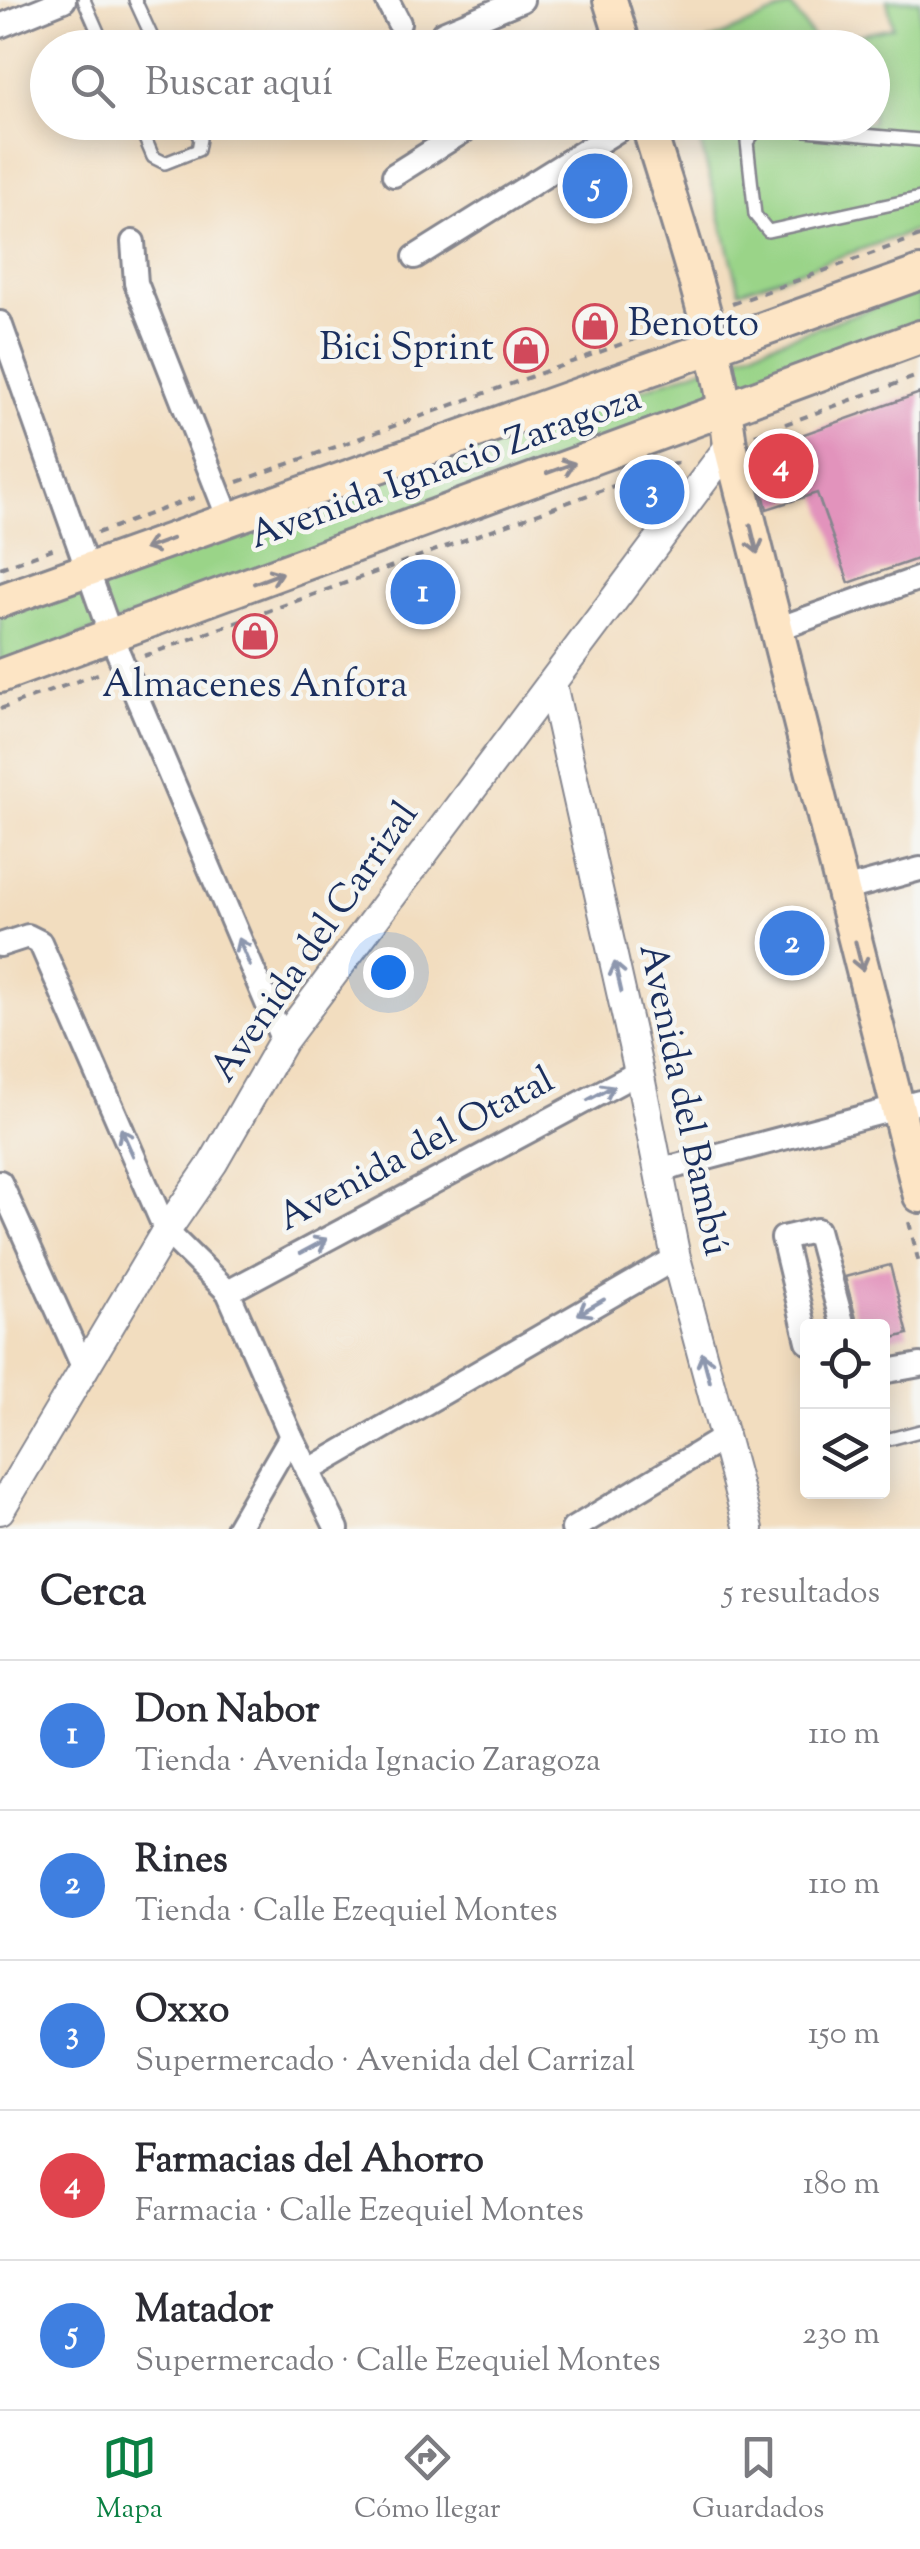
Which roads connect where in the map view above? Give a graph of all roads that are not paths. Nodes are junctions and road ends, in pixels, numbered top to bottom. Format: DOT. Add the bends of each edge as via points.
graph roads {
  1 [pos="64,0"];
  2 [pos="84,0"];
  3 [pos="135,0"];
  4 [pos="387,0"];
  5 [pos="522,0"];
  6 [pos="610,0"];
  7 [pos="398,23"];
  8 [pos="0,26"];
  9 [pos="97,30"];
  10 [pos="149,30"];
  11 [pos="450,30"];
  12 [pos="619,30"];
  13 [pos="890,137"];
  14 [pos="146,140"];
  15 [pos="200,140"];
  16 [pos="449,140"];
  17 [pos="602,140"];
  18 [pos="652,140"];
  19 [pos="749,140"];
  20 [pos="920,140"];
  21 [pos="394,174"];
  22 [pos="920,198"];
  23 [pos="133,242"];
  24 [pos="415,257"];
  25 [pos="920,274"];
  26 [pos="0,322"];
  27 [pos="708,330"];
  28 [pos="920,337"];
  29 [pos="726,408"];
  30 [pos="730,444"];
  31 [pos="223,504"];
  32 [pos="81,555"];
  33 [pos="920,578"];
  34 [pos="0,601"];
  35 [pos="777,629"];
  36 [pos="117,650"];
  37 [pos="0,676"];
  38 [pos="552,684"];
  39 [pos="920,869"];
  40 [pos="843,890"];
  41 [pos="0,945"];
  42 [pos="282,1042"];
  43 [pos="639,1072"];
  44 [pos="909,1105"];
  45 [pos="658,1170"];
  46 [pos="0,1182"];
  47 [pos="920,1196"];
  48 [pos="166,1231"];
  49 [pos="676,1258"];
  50 [pos="228,1292"];
  51 [pos="802,1319"];
  52 [pos="841,1319"];
  53 [pos="920,1365"];
  54 [pos="85,1371"];
  55 [pos="890,1371"];
  56 [pos="920,1430"];
  57 [pos="292,1436"];
  58 [pos="725,1437"];
  59 [pos="890,1439"];
  60 [pos="308,1472"];
  61 [pos="0,1510"];
  62 [pos="237,1529"];
  63 [pos="337,1529"];
  64 [pos="573,1529"];
  65 [pos="749,1529"];
  1 -- 8 [label="street"];
  2 -- 9 [label="lane"];
  3 -- 10 [label="lane"];
  4 -- 7 [label="street"];
  5 -- 11 [label="street"];
  6 -- 12 [label="main road"];
  13 -- 20 [label="lane"];
  14 -- 15 [label="lane" via="153,158 165,164 198,150"];
  16 -- 21 [label="street"];
  17 -- 24 [label="street"];
  18 -- 27 [label="main road"];
  19 -- 22 [label="lane" via="755,215 768,231"];
  23 -- 31 [label="street" via="136,283"];
  25 -- 27 [label="main road, Avenida Ignacio Zaragoza"];
  26 -- 32 [label="street"];
  27 -- 29 [label="main road"];
  27 -- 31 [label="main road, Avenida Ignacio Zaragoza"];
  28 -- 29 [label="main road, Avenida Ignacio Zaragoza"];
  29 -- 30 [label="main road"];
  36 -- 29 [label="main road, Avenida Ignacio Zaragoza, one-way"];
  30 -- 35 [label="main road, one-way"];
  30 -- 38 [label="street, Avenida del Carrizal"];
  31 -- 32 [label="main road, Avenida Ignacio Zaragoza, one-way"];
  32 -- 34 [label="main road, Avenida Ignacio Zaragoza"];
  32 -- 36 [label="street"];
  33 -- 35 [label="street"];
  35 -- 40 [label="main road"];
  36 -- 37 [label="main road, Avenida Ignacio Zaragoza"];
  42 -- 36 [label="street, one-way"];
  38 -- 42 [label="street, Avenida del Carrizal"];
  43 -- 38 [label="street, Avenida del Bambú, one-way"];
  39 -- 40 [label="street"];
  40 -- 44 [label="main road, one-way"];
  48 -- 41 [label="street, one-way" via="40,942 28,936"];
  42 -- 48 [label="street, Avenida del Carrizal"];
  43 -- 45 [label="street, Avenida del Bambú"];
  50 -- 43 [label="street, Avenida del Otatal, one-way"];
  44 -- 45 [label="street"];
  44 -- 47 [label="main road"];
  45 -- 49 [label="street, Avenida del Bambú"];
  46 -- 54 [label="street"];
  48 -- 50 [label="street"];
  48 -- 54 [label="street, Avenida del Carrizal"];
  58 -- 49 [label="street, Avenida del Bambú, one-way"];
  49 -- 60 [label="street, one-way"];
  50 -- 57 [label="street"];
  51 -- 52 [label="street" via="783,1238 817,1230"];
  53 -- 55 [label="street"];
  54 -- 61 [label="street, Avenida del Carrizal"];
  56 -- 59 [label="lane"];
  57 -- 60 [label="street"];
  57 -- 62 [label="street"];
  58 -- 64 [label="street"];
  58 -- 65 [label="street, Avenida del Bambú"];
  60 -- 63 [label="street"];
}
